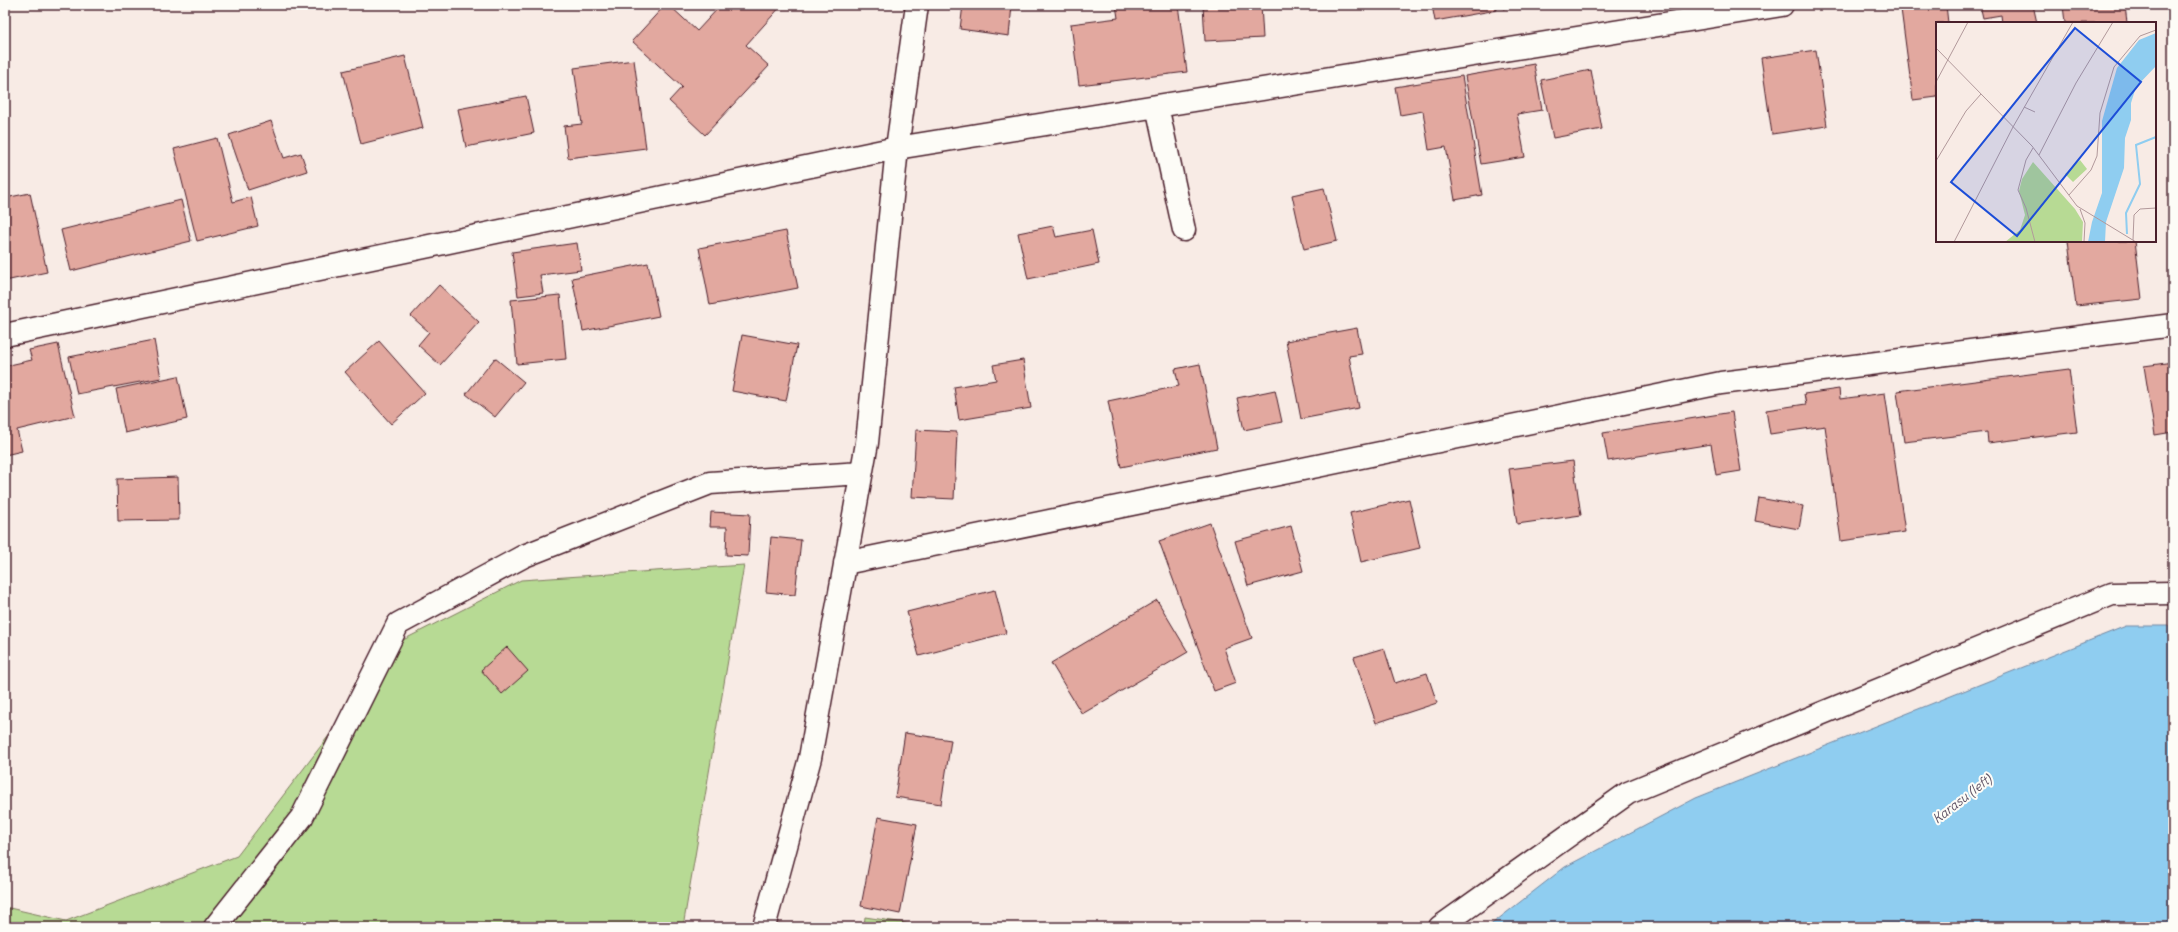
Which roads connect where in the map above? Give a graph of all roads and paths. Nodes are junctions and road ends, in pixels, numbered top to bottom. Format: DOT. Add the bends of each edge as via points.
graph roads {
  1 [pos="917,5"];
  2 [pos="1782,5"];
  3 [pos="1157,106"];
  4 [pos="898,148"];
  5 [pos="1184,230"];
  6 [pos="2173,325"];
  7 [pos="5,335"];
  8 [pos="861,473"];
  9 [pos="845,563"];
  10 [pos="2173,593"];
  11 [pos="215,927"];
  12 [pos="764,927"];
  13 [pos="1440,927"];
  1 -- 4 [label="street"];
  2 -- 3 [label="street"];
  3 -- 4 [label="street"];
  3 -- 5 [label="street"];
  4 -- 7 [label="street"];
  4 -- 8 [label="street" via="867,443"];
  6 -- 9 [label="street" via="1721,383"];
  8 -- 9 [label="street"];
  8 -- 11 [label="street" via="710,483 524,556 398,624 302,818"];
  9 -- 12 [label="street" via="810,758"];
  10 -- 13 [label="street" via="2112,594 1628,792"];
}
